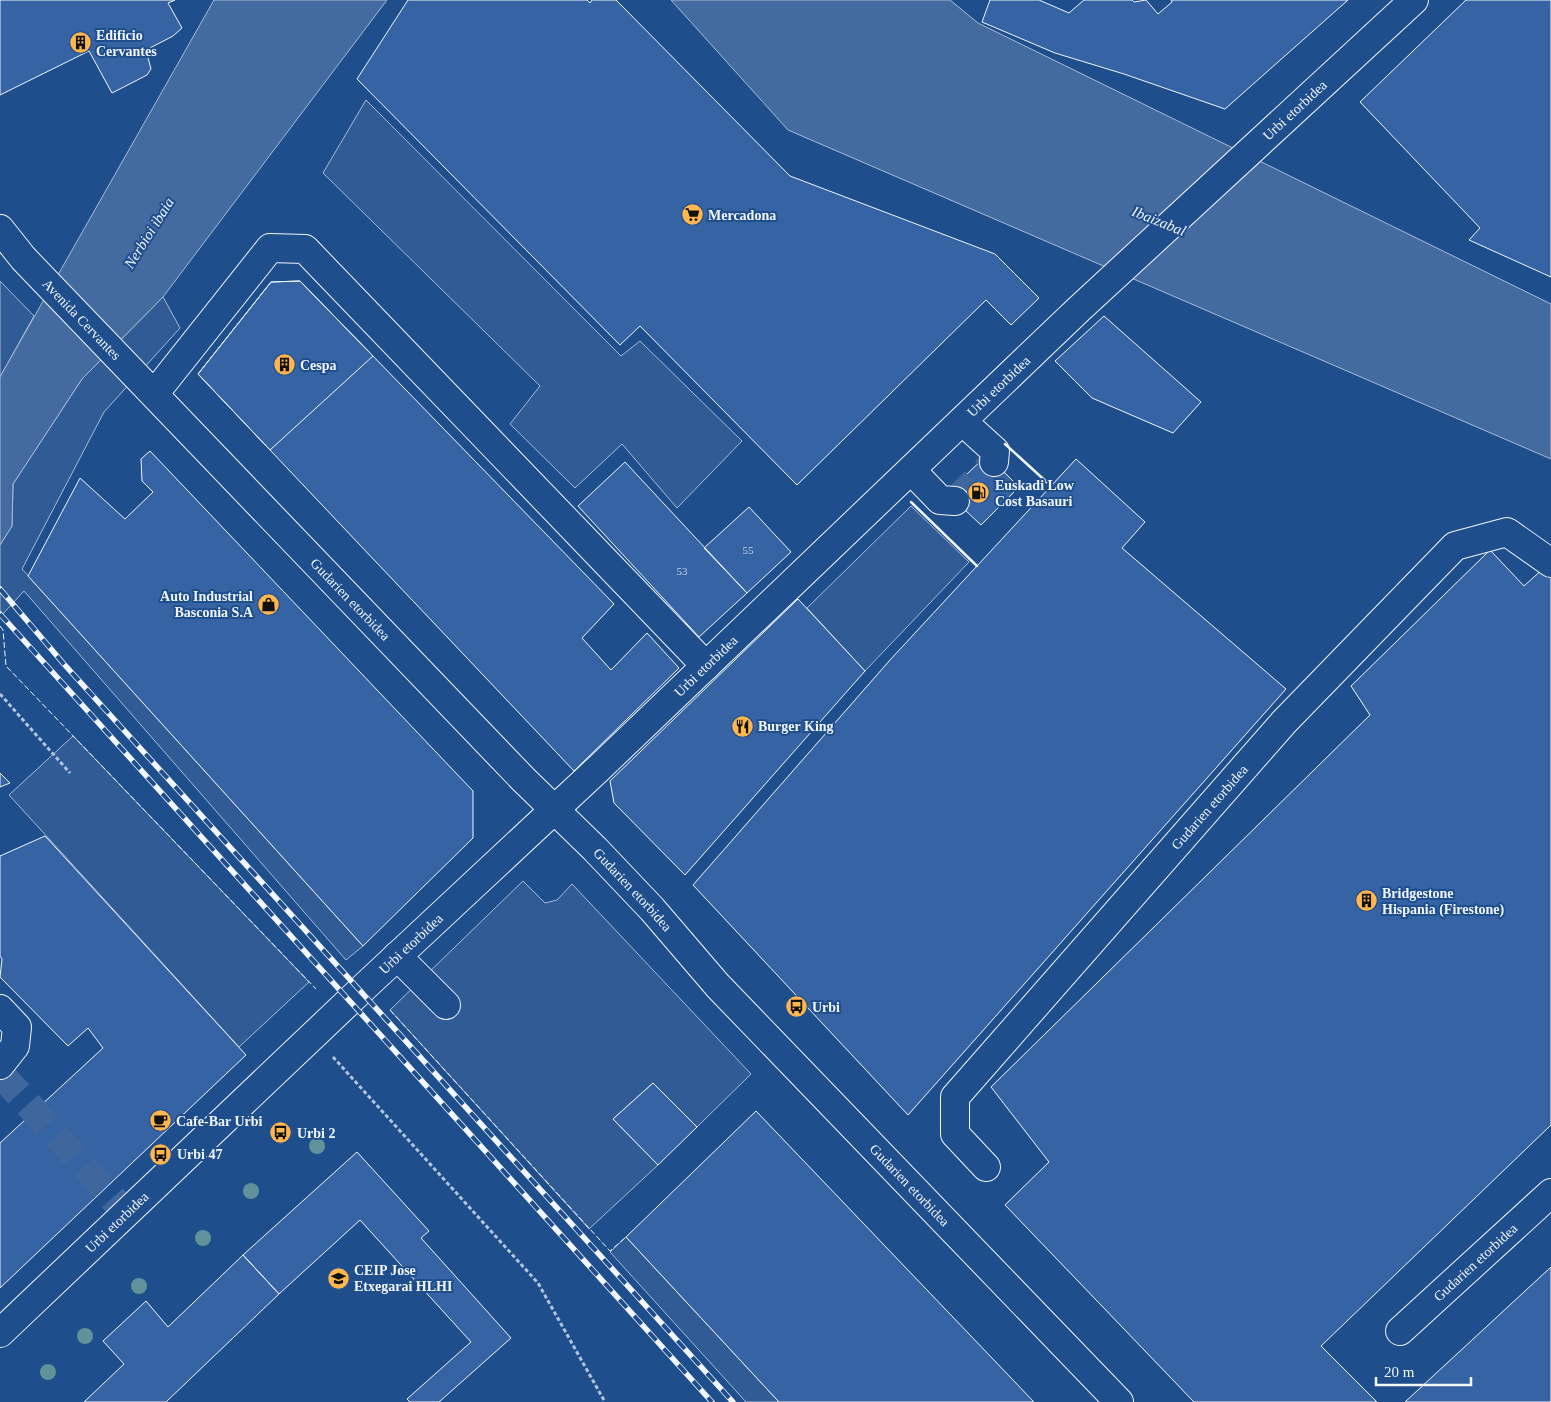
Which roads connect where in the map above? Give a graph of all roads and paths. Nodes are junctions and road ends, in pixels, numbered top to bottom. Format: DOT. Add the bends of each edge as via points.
graph roads {
  1 [pos="1414,0"];
  2 [pos="0,229"];
  3 [pos="149,386"];
  4 [pos="962,421"];
  5 [pos="994,462"];
  6 [pos="911,470"];
  7 [pos="955,501"];
  8 [pos="1551,563"];
  9 [pos="706,666"];
  10 [pos="0,694"];
  11 [pos="70,773"];
  12 [pos="556,810"];
  13 [pos="397,956"];
  14 [pos="446,1005"];
  15 [pos="0,1009"];
  16 [pos="329,1053"];
  17 [pos="0,1065"];
  18 [pos="986,1166"];
  19 [pos="1551,1193"];
  20 [pos="1400,1331"];
  21 [pos="0,1333"];
  22 [pos="605,1402"];
  23 [pos="1119,1402"];
  1 -- 4 [label="street, Urbi etorbidea"];
  2 -- 3 [label="street, Avenida Cervantes" via="23,258"];
  3 -- 9 [label="street" via="270,248 305,249"];
  3 -- 12 [label="street, Gudarien etorbidea" via="516,772"];
  4 -- 5 [label="street" via="995,451"];
  4 -- 6 [label="street, Urbi etorbidea"];
  6 -- 7 [label="street" via="940,500"];
  6 -- 9 [label="street, Urbi etorbidea"];
  8 -- 18 [label="street, Gudarien etorbidea" via="1507,532 1455,546 1284,722 955,1097 954,1134"];
  9 -- 12 [label="street, Urbi etorbidea"];
  10 -- 11 [label="path"];
  12 -- 13 [label="street, Urbi etorbidea"];
  12 -- 23 [label="street, Gudarien etorbidea" via="652,909 733,1002"];
  13 -- 14 [label="street"];
  13 -- 21 [label="street, Urbi etorbidea"];
  15 -- 17 [label="street" via="17,1027 15,1046"];
  16 -- 22 [label="path" via="538,1283"];
  19 -- 20 [label="street, Gudarien etorbidea"];
}
